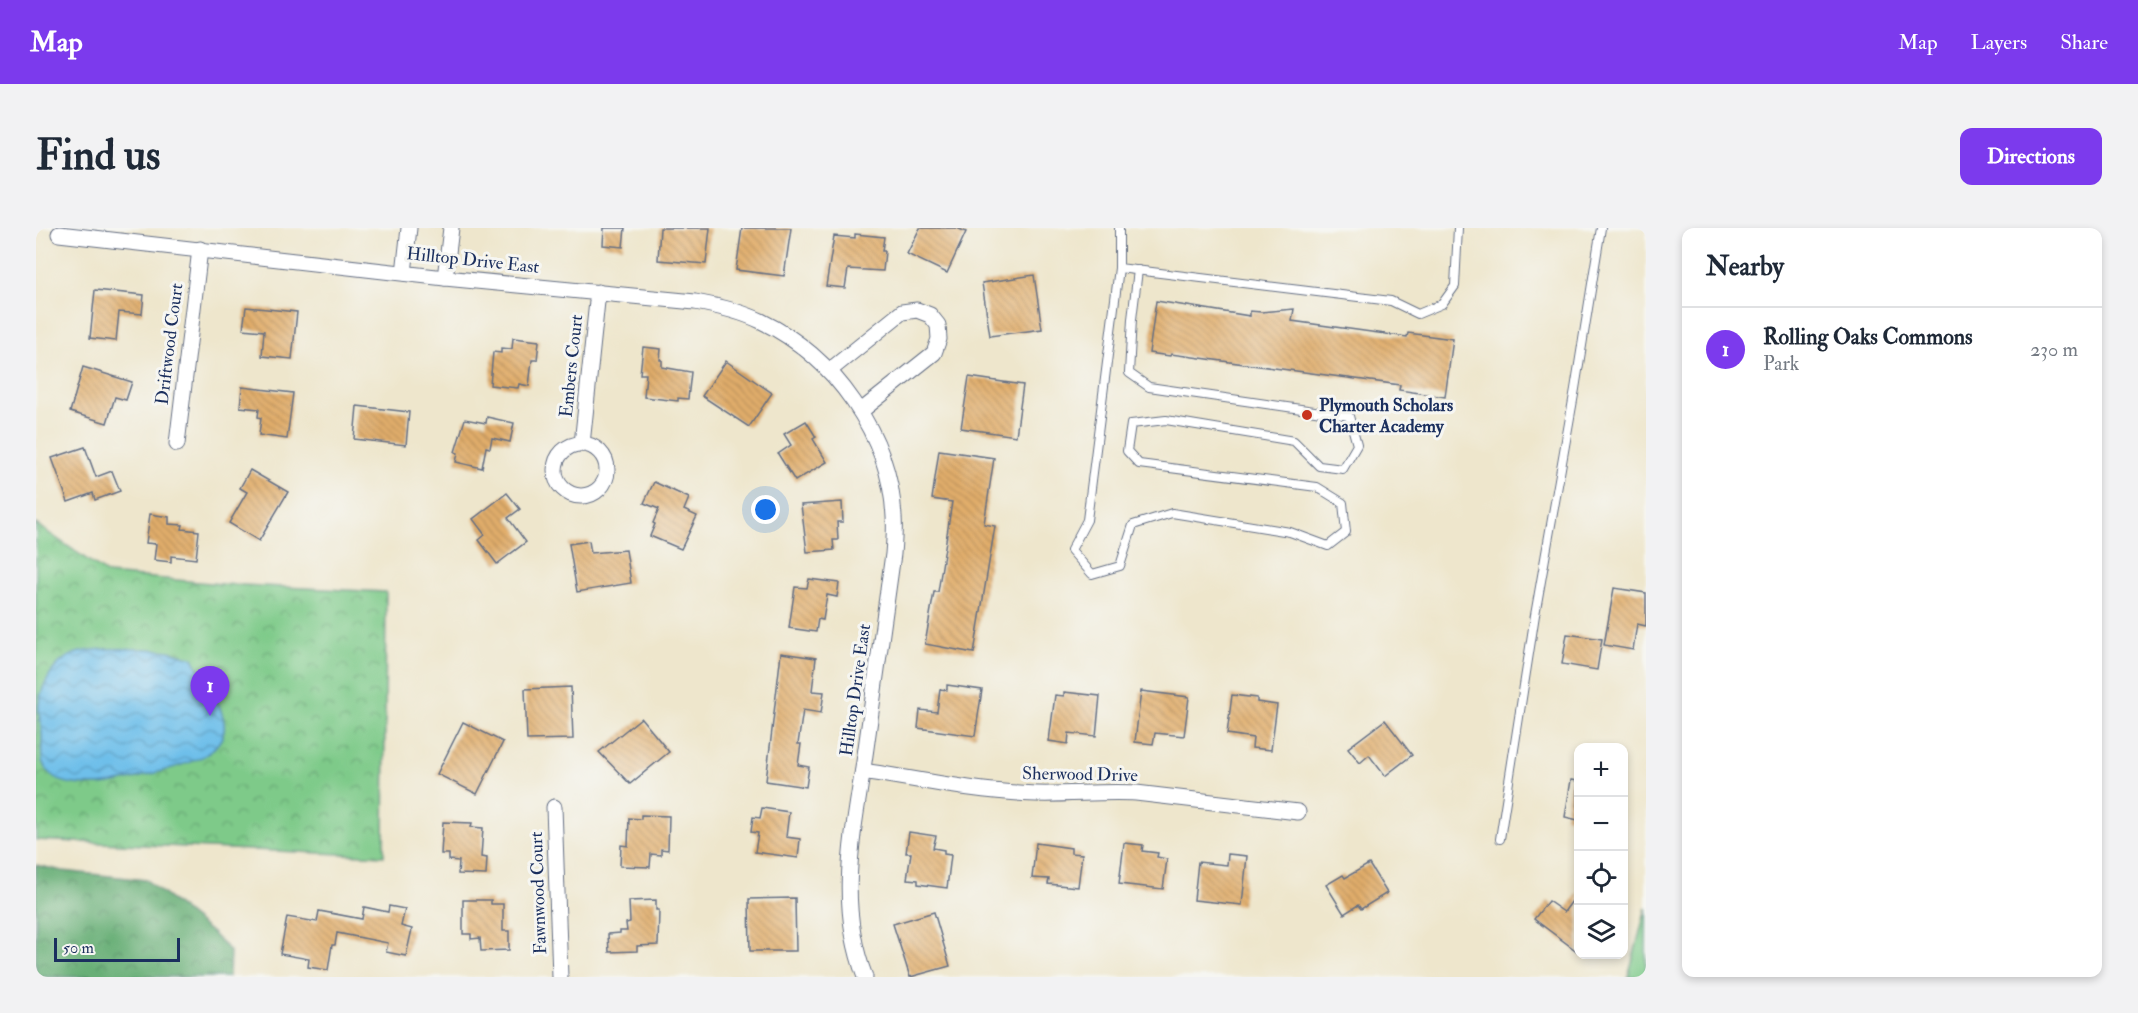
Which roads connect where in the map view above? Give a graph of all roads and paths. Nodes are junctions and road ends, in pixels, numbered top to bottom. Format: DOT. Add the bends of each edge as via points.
graph roads {
  1 [pos="409,228"];
  2 [pos="451,228"];
  3 [pos="1119,228"];
  4 [pos="1458,228"];
  5 [pos="1601,228"];
  6 [pos="59,234"];
  7 [pos="200,249"];
  8 [pos="1119,268"];
  9 [pos="1138,270"];
  10 [pos="404,273"];
  11 [pos="445,278"];
  12 [pos="598,292"];
  13 [pos="829,371"];
  14 [pos="861,411"];
  15 [pos="177,444"];
  16 [pos="582,444"];
  17 [pos="863,771"];
  18 [pos="554,807"];
  19 [pos="1298,812"];
  20 [pos="1500,839"];
  21 [pos="560,977"];
  22 [pos="864,977"];
  1 -- 10 [label="street"];
  2 -- 11 [label="street"];
  3 -- 8 [label="lane"];
  4 -- 9 [label="lane" via="1455,286 1442,304 1418,314 1391,301"];
  5 -- 20 [label="lane"];
  6 -- 7 [label="street, Hilltop Drive East"];
  7 -- 10 [label="street, Hilltop Drive East"];
  7 -- 15 [label="street, Driftwood Court"];
  8 -- 9 [label="lane"];
  8 -- 9 [label="lane" via="1087,520 1071,550 1092,574 1120,566 1133,525 1172,513 1290,532 1328,546 1346,532 1343,503 1317,487 1139,464 1126,451 1131,424 1166,420 1294,441 1319,466 1342,469 1357,445 1349,416 1149,387 1129,373"];
  10 -- 11 [label="street, Hilltop Drive East"];
  11 -- 12 [label="street, Hilltop Drive East"];
  12 -- 13 [label="street, Hilltop Drive East" via="695,302 735,311 785,335"];
  12 -- 16 [label="street, Embers Court"];
  13 -- 14 [label="street, Hilltop Drive East"];
  13 -- 14 [label="street" via="902,312 917,310 930,315 938,325 939,339 933,353"];
  14 -- 17 [label="street, Hilltop Drive East" via="884,465 894,517 893,554"];
  17 -- 19 [label="street, Sherwood Drive" via="1008,792 1115,791"];
  17 -- 22 [label="street, Hilltop Drive East" via="848,897 852,936"];
  18 -- 21 [label="street, Fawnwood Court"];
}
